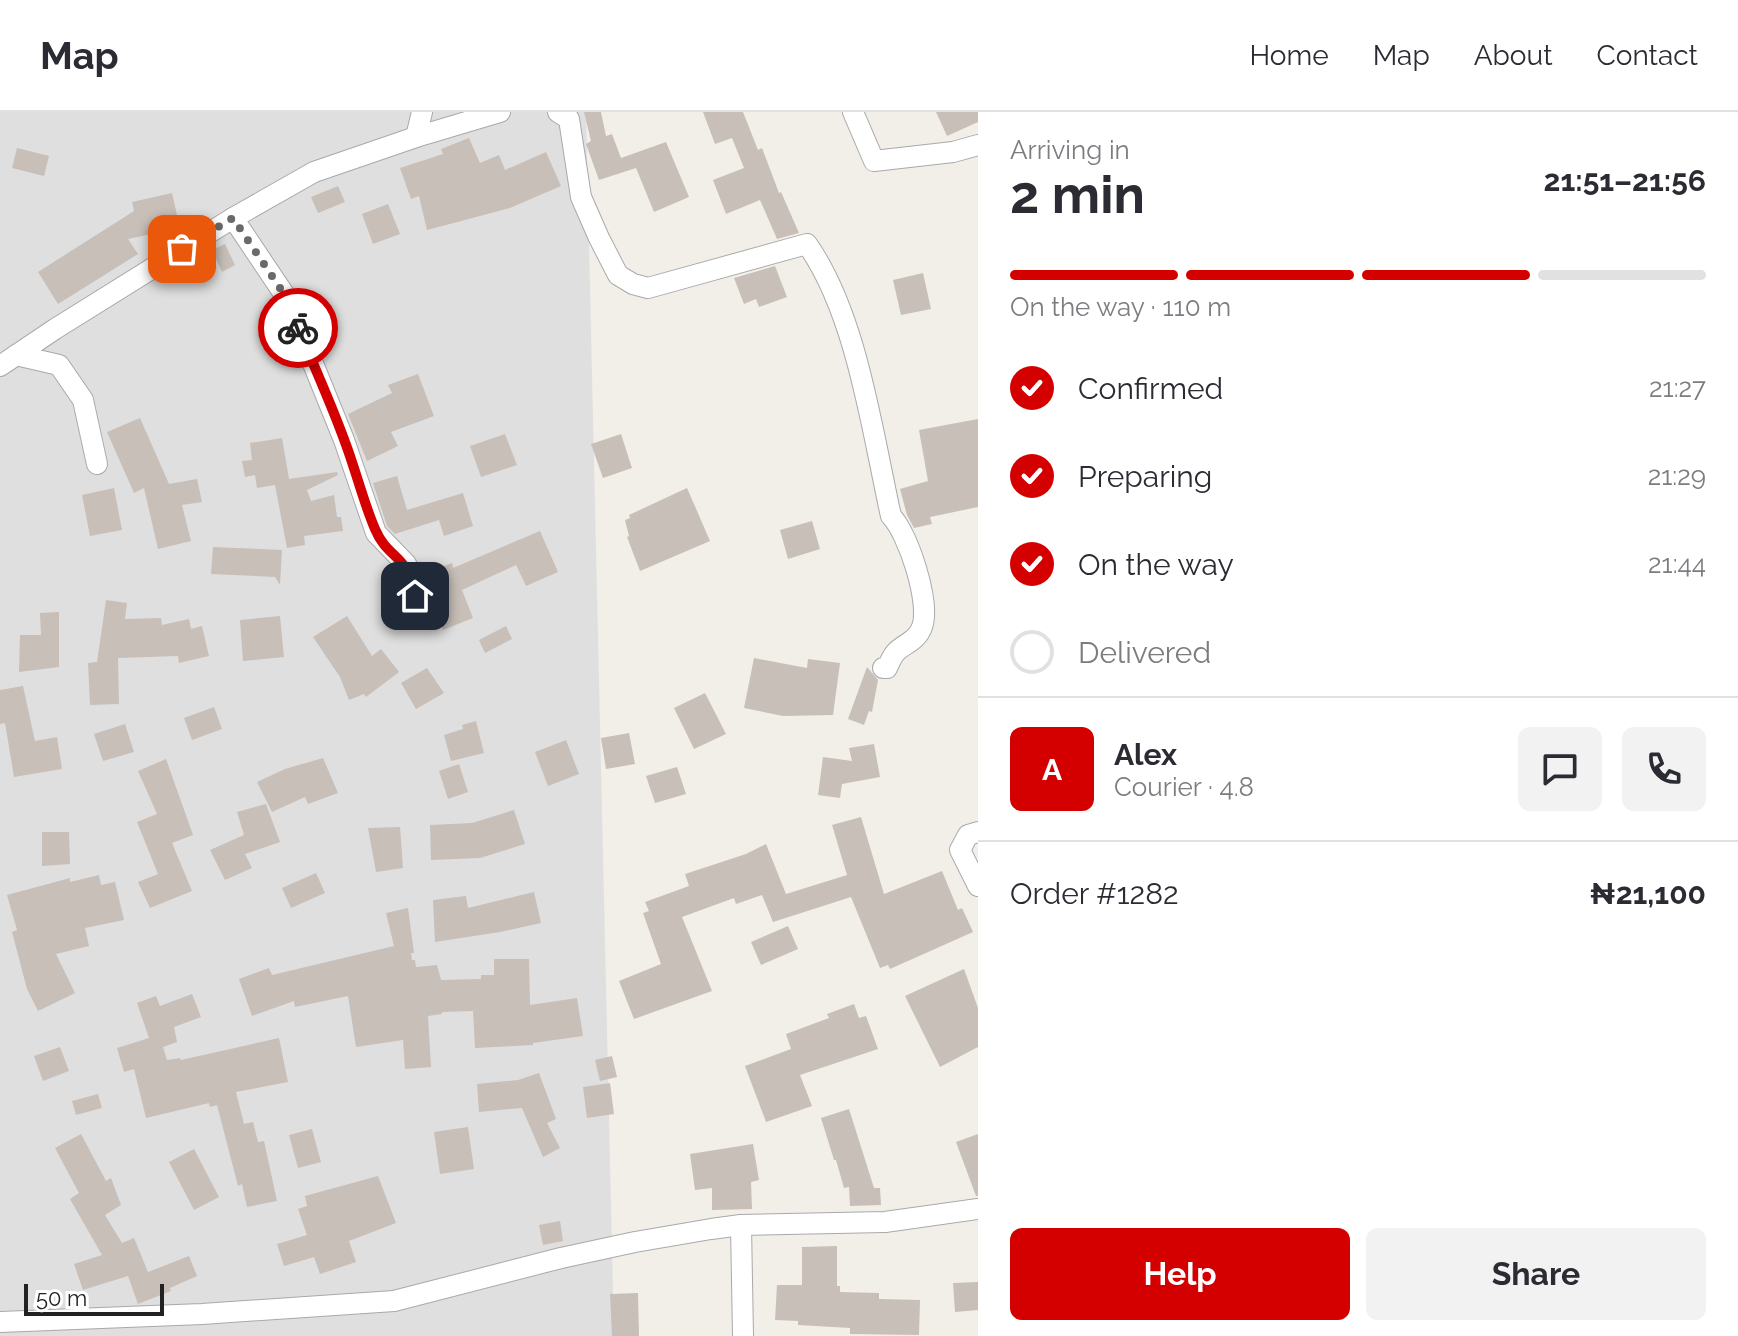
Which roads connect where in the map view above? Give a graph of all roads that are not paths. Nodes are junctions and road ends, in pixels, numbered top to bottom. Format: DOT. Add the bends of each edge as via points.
graph roads {
  1 [pos="422,112"];
  2 [pos="500,112"];
  3 [pos="558,112"];
  4 [pos="853,112"];
  5 [pos="416,137"];
  6 [pos="977,147"];
  7 [pos="233,218"];
  8 [pos="8,361"];
  9 [pos="97,464"];
  10 [pos="415,596"];
  11 [pos="883,668"];
  12 [pos="978,832"];
  13 [pos="978,886"];
  14 [pos="978,1209"];
  15 [pos="741,1225"];
  16 [pos="0,1322"];
  17 [pos="743,1336"];
  1 -- 5 [label="street"];
  2 -- 5 [label="street"];
  3 -- 11 [label="street" via="569,119 581,197 618,275 633,284 648,288 807,244 823,267 853,351 891,516 903,533 922,597 923,626"];
  4 -- 6 [label="street" via="874,161"];
  5 -- 7 [label="street" via="314,172"];
  7 -- 8 [label="street"];
  7 -- 10 [label="street" via="286,297 376,533 406,564"];
  8 -- 9 [label="street" via="59,365 83,400"];
  12 -- 13 [label="street" via="968,835 960,850"];
  14 -- 15 [label="street" via="885,1222"];
  15 -- 16 [label="street" via="635,1242 394,1301"];
  15 -- 17 [label="street"];
}
